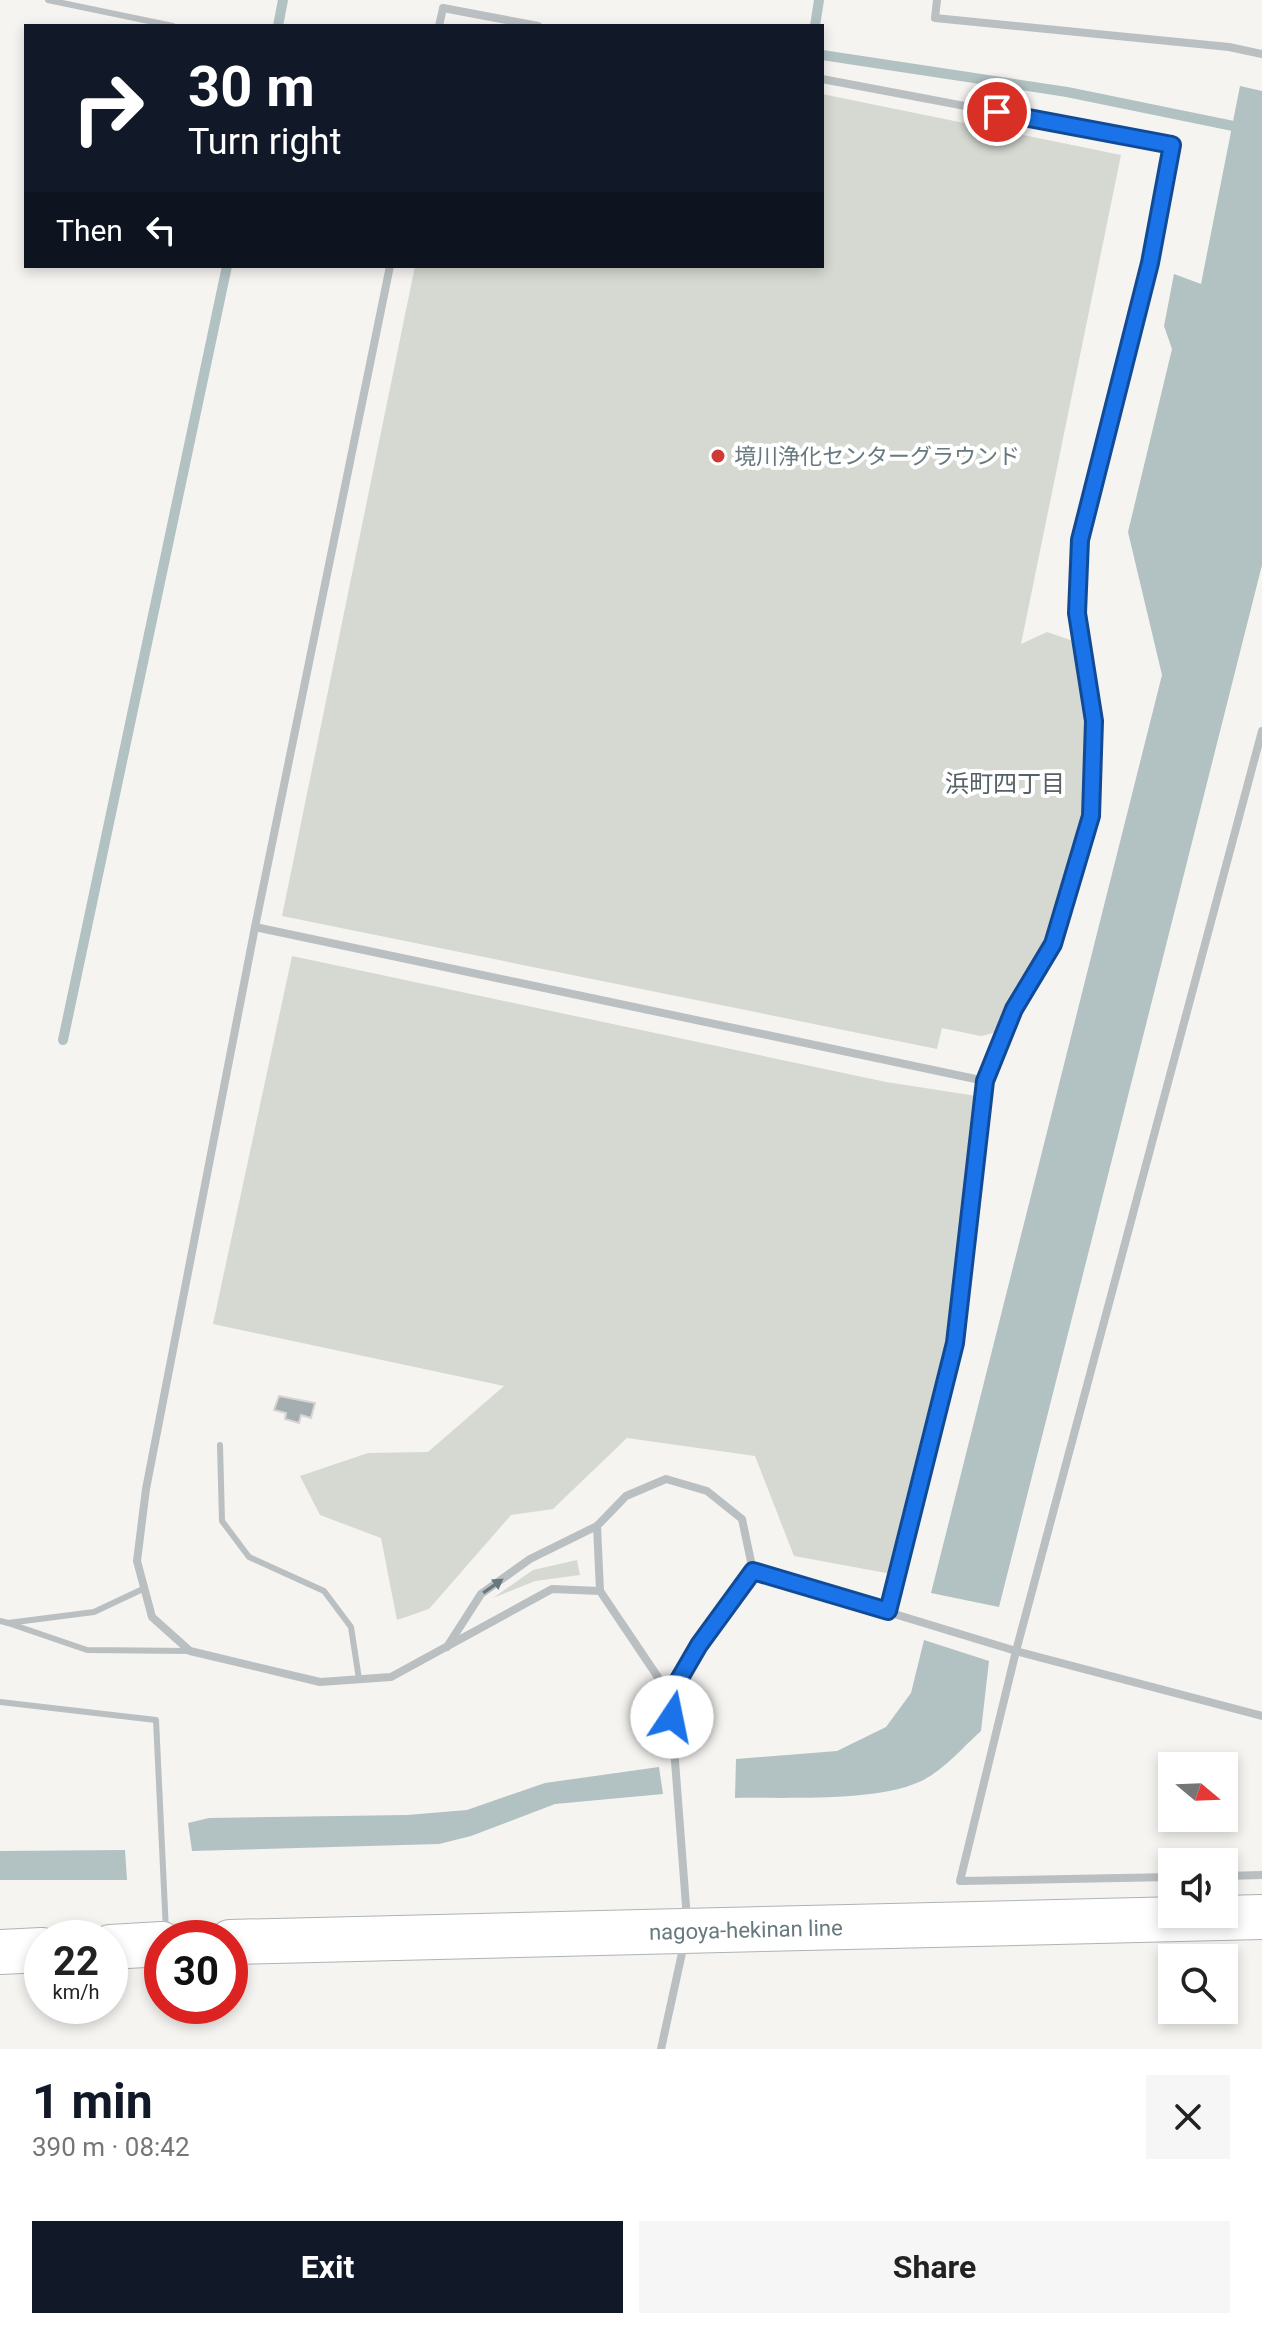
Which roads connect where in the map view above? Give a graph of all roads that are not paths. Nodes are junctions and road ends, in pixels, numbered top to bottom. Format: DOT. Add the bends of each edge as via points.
graph roads {
  1 [pos="48,0"];
  2 [pos="937,0"];
  3 [pos="163,24"];
  4 [pos="439,24"];
  5 [pos="527,24"];
  6 [pos="1262,54"];
  7 [pos="824,79"];
  8 [pos="390,268"];
  9 [pos="1262,731"];
  10 [pos="255,927"];
  11 [pos="985,1081"];
  12 [pos="220,1445"];
  13 [pos="597,1526"];
  14 [pos="753,1571"];
  15 [pos="145,1588"];
  16 [pos="600,1591"];
  17 [pos="888,1611"];
  18 [pos="4,1622"];
  19 [pos="447,1648"];
  20 [pos="190,1651"];
  21 [pos="1016,1651"];
  22 [pos="359,1679"];
  23 [pos="670,1695"];
  24 [pos="0,1702"];
  25 [pos="1262,1716"];
  26 [pos="1262,1875"];
  27 [pos="1238,1876"];
  28 [pos="1158,1877"];
  29 [pos="1262,1917"];
  30 [pos="165,1920"];
  31 [pos="687,1929"];
  32 [pos="248,1941"];
  33 [pos="24,1951"];
  34 [pos="0,1952"];
  35 [pos="661,2049"];
  1 -- 3 [label="lane"];
  2 -- 6 [label="street" via="935,18"];
  4 -- 5 [label="street" via="443,8"];
  7 -- 11 [label="street" via="1172,145 1150,263 1080,540 1077,613 1094,721 1091,816 1053,944 1014,1009"];
  8 -- 10 [label="street"];
  9 -- 21 [label="street"];
  10 -- 11 [label="street"];
  10 -- 15 [label="street" via="146,1489 137,1561"];
  11 -- 17 [label="street" via="955,1343"];
  12 -- 22 [label="lane" via="222,1521 249,1557 324,1591 351,1627"];
  13 -- 14 [label="street" via="626,1496 666,1479 707,1491 742,1519"];
  13 -- 16 [label="street"];
  19 -- 13 [label="street, one-way" via="481,1594 530,1559"];
  14 -- 17 [label="street"];
  14 -- 23 [label="street"];
  15 -- 18 [label="lane" via="94,1612"];
  15 -- 20 [label="street" via="152,1617"];
  16 -- 19 [label="street" via="552,1589"];
  16 -- 23 [label="street"];
  17 -- 21 [label="street"];
  18 -- 20 [label="lane" via="87,1650"];
  19 -- 22 [label="street" via="391,1677"];
  20 -- 22 [label="street" via="320,1682"];
  21 -- 25 [label="street"];
  21 -- 28 [label="street" via="960,1881"];
  23 -- 31 [label="street"];
  24 -- 30 [label="lane" via="156,1720"];
  26 -- 27 [label="street"];
  29 -- 31 [label="main road, nagoya-hekinan line"];
  31 -- 32 [label="main road, nagoya-hekinan line"];
  31 -- 35 [label="street"];
  33 -- 34 [label="main road"];
}
